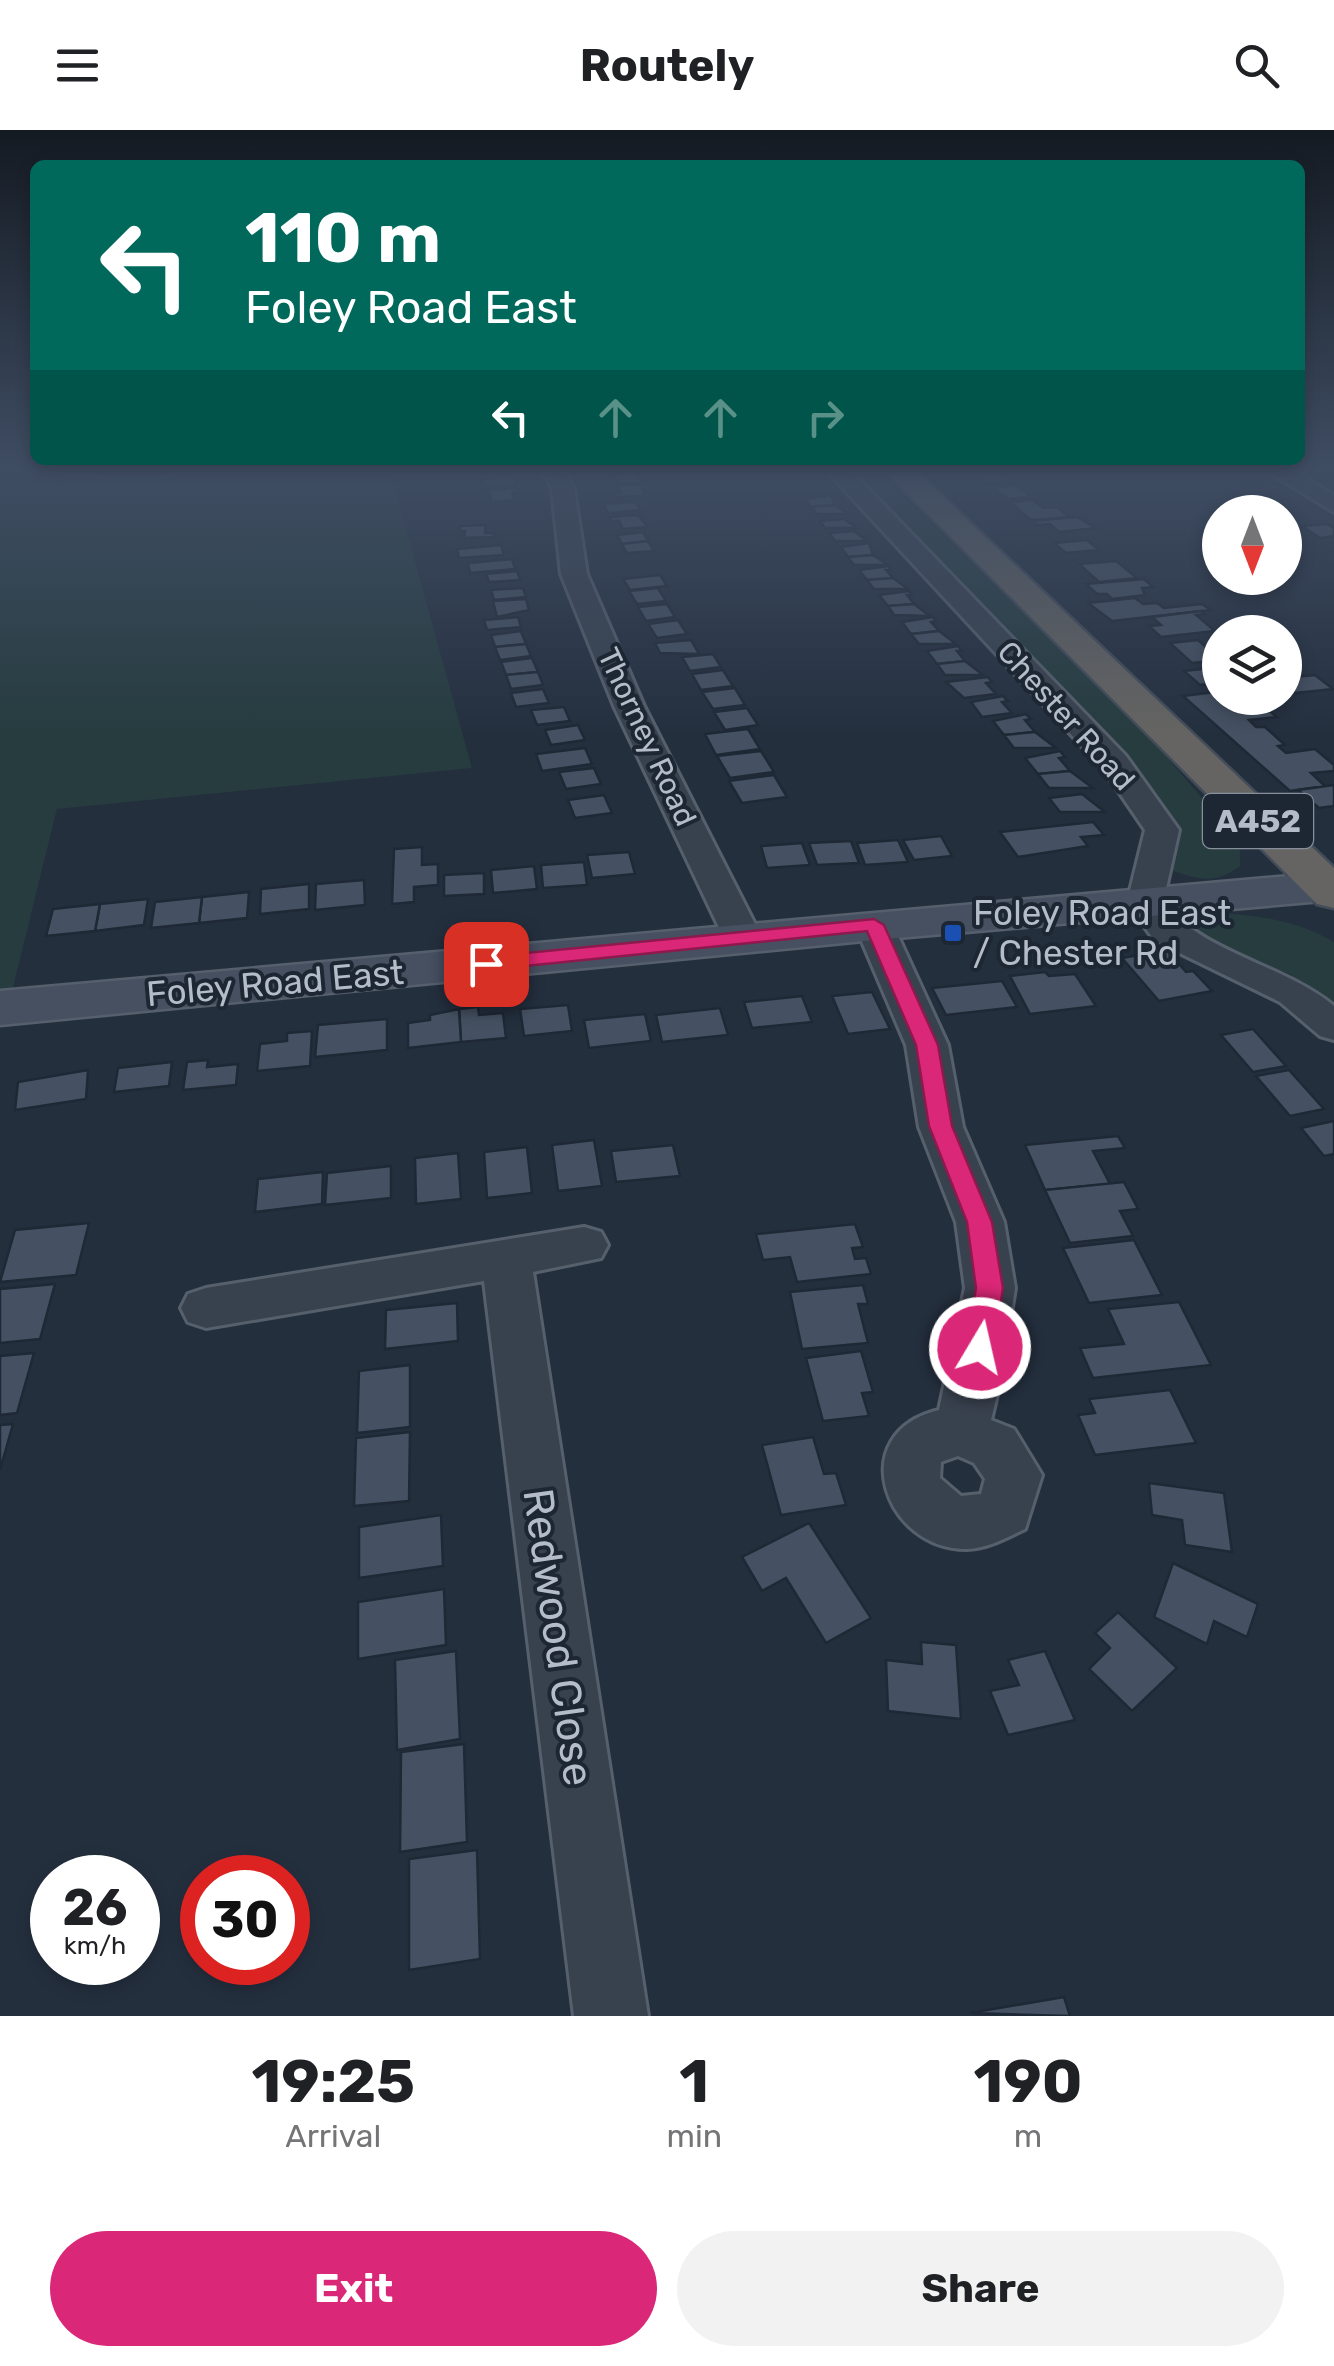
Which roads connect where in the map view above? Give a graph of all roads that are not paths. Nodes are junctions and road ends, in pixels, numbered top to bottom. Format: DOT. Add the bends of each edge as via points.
graph roads {
  1 [pos="572,559"];
  2 [pos="921,559"];
  3 [pos="990,559"];
  4 [pos="1332,889"];
  5 [pos="1145,903"];
  6 [pos="874,925"];
  7 [pos="743,938"];
  8 [pos="0,1008"];
  9 [pos="1334,1027"];
  10 [pos="584,1246"];
  11 [pos="506,1258"];
  12 [pos="242,1314"];
  13 [pos="960,1432"];
  14 [pos="611,2016"];
  1 -- 7 [label="street, Thorney Road" via="629,706"];
  2 -- 5 [label="street, Chester Road" via="1124,776 1162,830"];
  3 -- 4 [label="highway, Chester Road / A452"];
  4 -- 5 [label="main road, Foley Road East"];
  5 -- 6 [label="main road, Foley Road East"];
  5 -- 9 [label="street" via="1168,933 1294,994"];
  6 -- 7 [label="main road, Foley Road East"];
  6 -- 13 [label="street" via="927,1045 940,1126 980,1222 990,1288"];
  7 -- 8 [label="main road, Foley Road East"];
  10 -- 11 [label="street"];
  11 -- 12 [label="street"];
  11 -- 14 [label="street, Redwood Close"];
}
